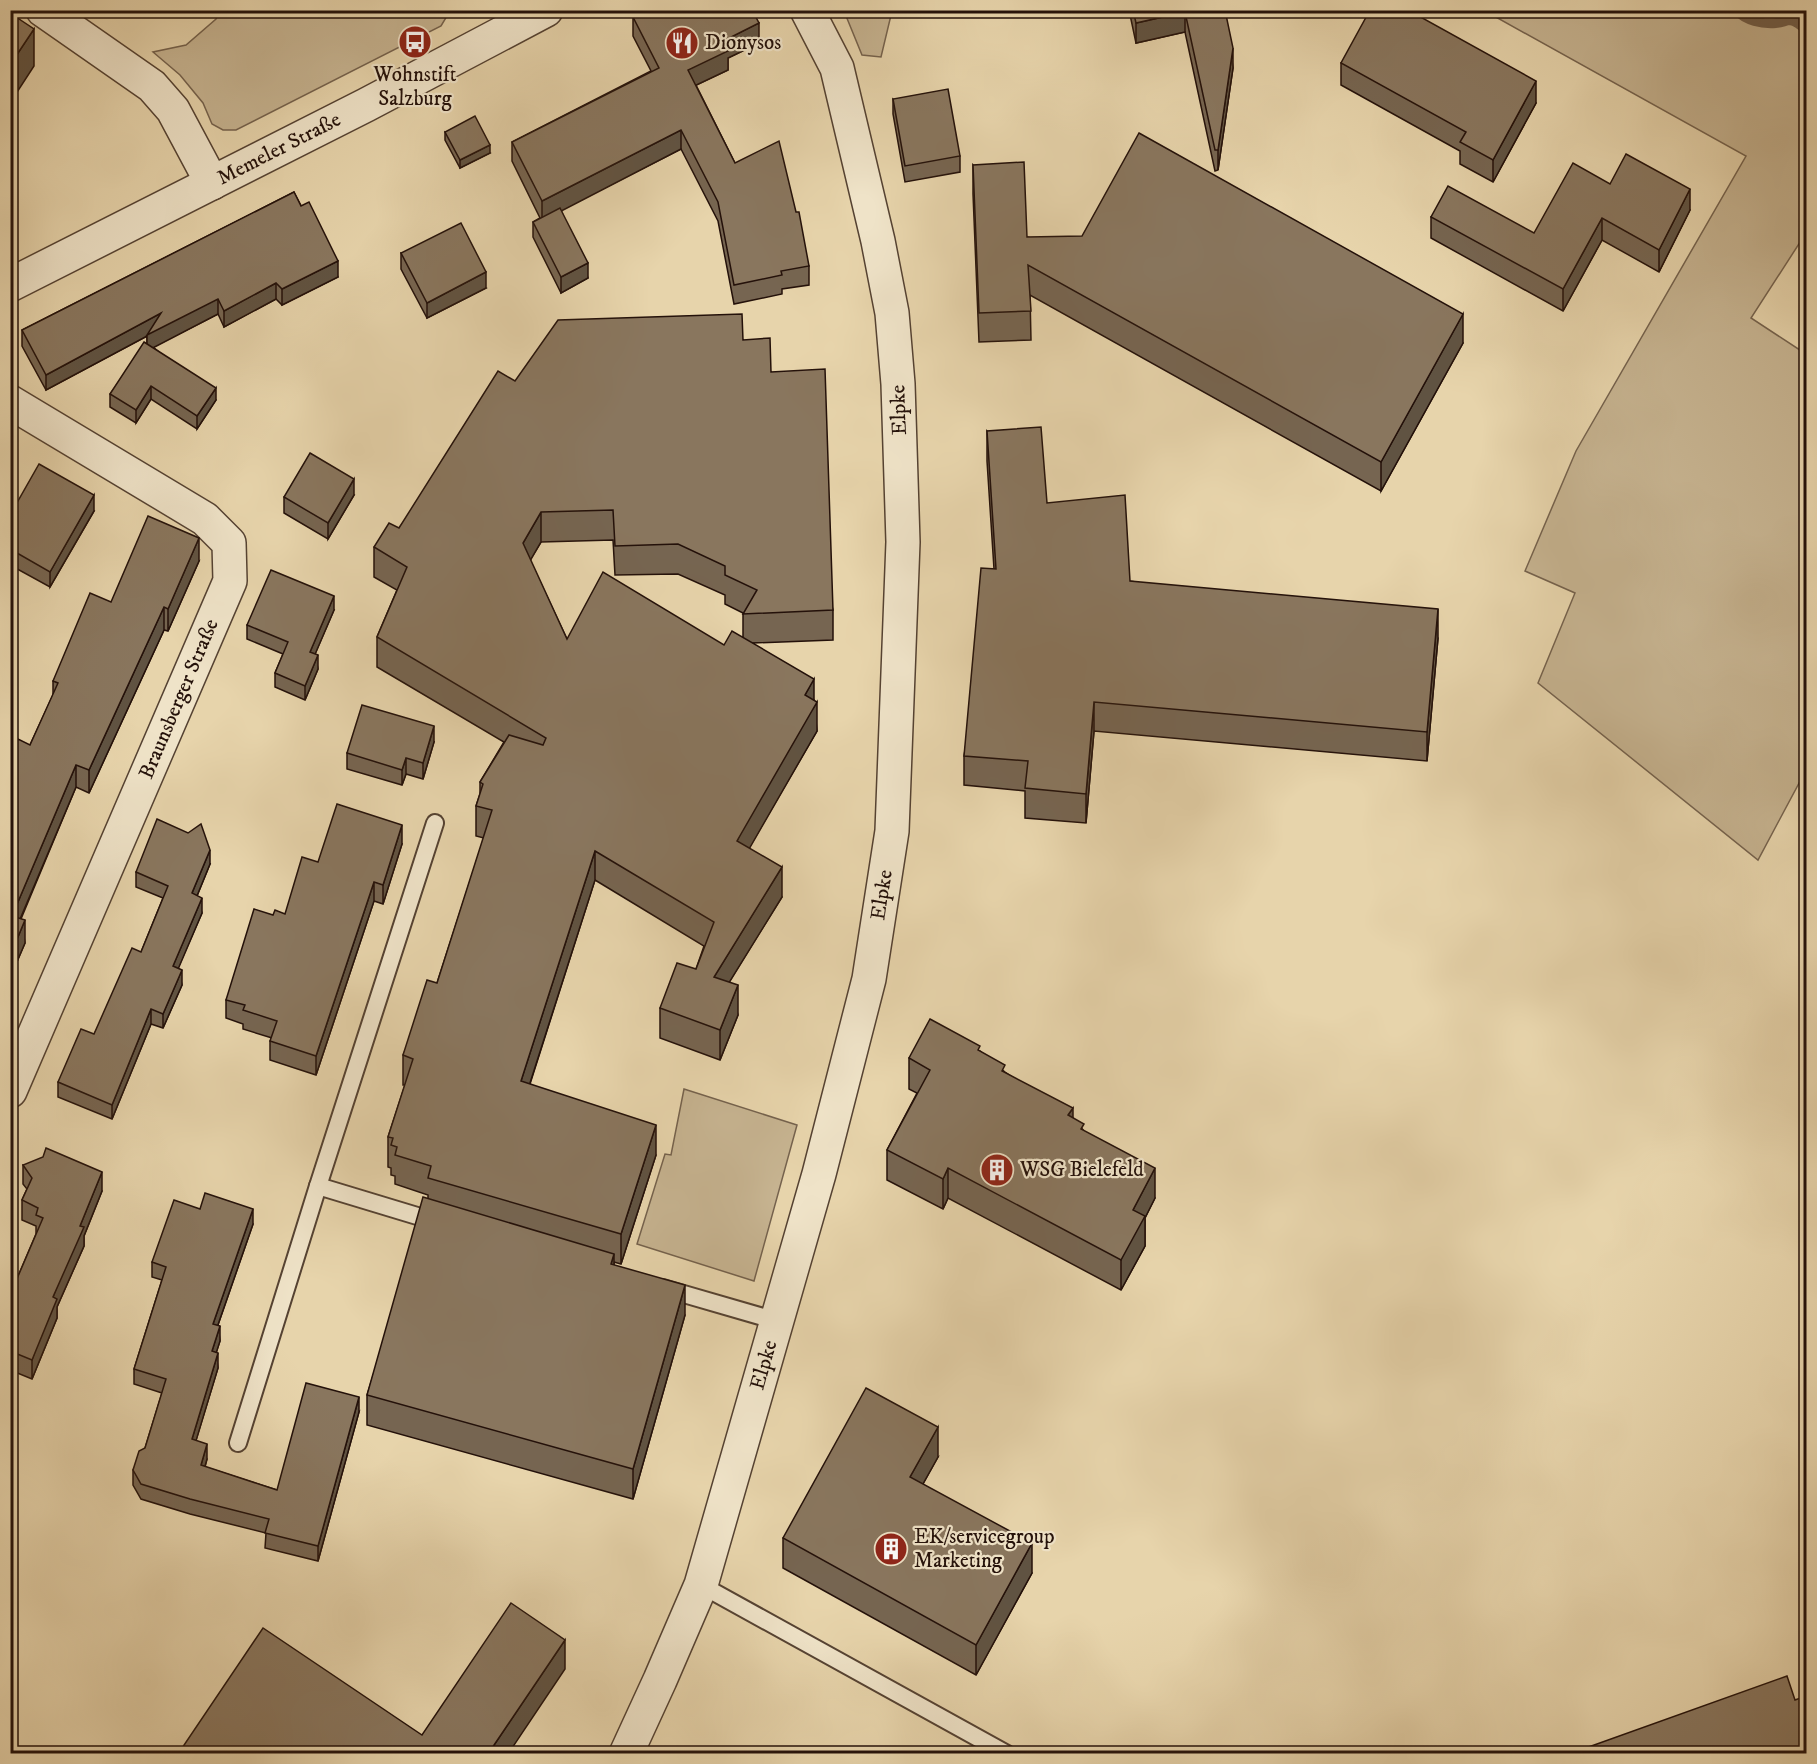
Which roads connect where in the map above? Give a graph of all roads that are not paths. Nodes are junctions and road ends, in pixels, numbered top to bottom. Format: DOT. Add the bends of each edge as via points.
graph roads {
  1 [pos="43,10"];
  2 [pos="807,10"];
  3 [pos="524,16"];
  4 [pos="212,183"];
  5 [pos="10,285"];
  6 [pos="10,402"];
  7 [pos="435,823"];
  8 [pos="10,1091"];
  9 [pos="318,1186"];
  10 [pos="449,1225"];
  11 [pos="652,1285"];
  12 [pos="777,1322"];
  13 [pos="238,1443"];
  14 [pos="701,1585"];
  15 [pos="626,1754"];
  16 [pos="1007,1754"];
  1 -- 4 [label="street" via="152,86 174,110"];
  2 -- 12 [label="street, Elpke" via="837,68 892,313 903,542 892,831 869,979"];
  3 -- 4 [label="street, Memeler Straße"];
  4 -- 5 [label="street, Memeler Straße"];
  6 -- 8 [label="street, Braunsberger Straße" via="206,519 229,543 230,580"];
  7 -- 9 [label="lane"];
  9 -- 10 [label="lane"];
  9 -- 13 [label="lane"];
  11 -- 12 [label="lane"];
  12 -- 14 [label="street, Elpke"];
  14 -- 15 [label="street, Elpke"];
  14 -- 16 [label="lane"];
}
